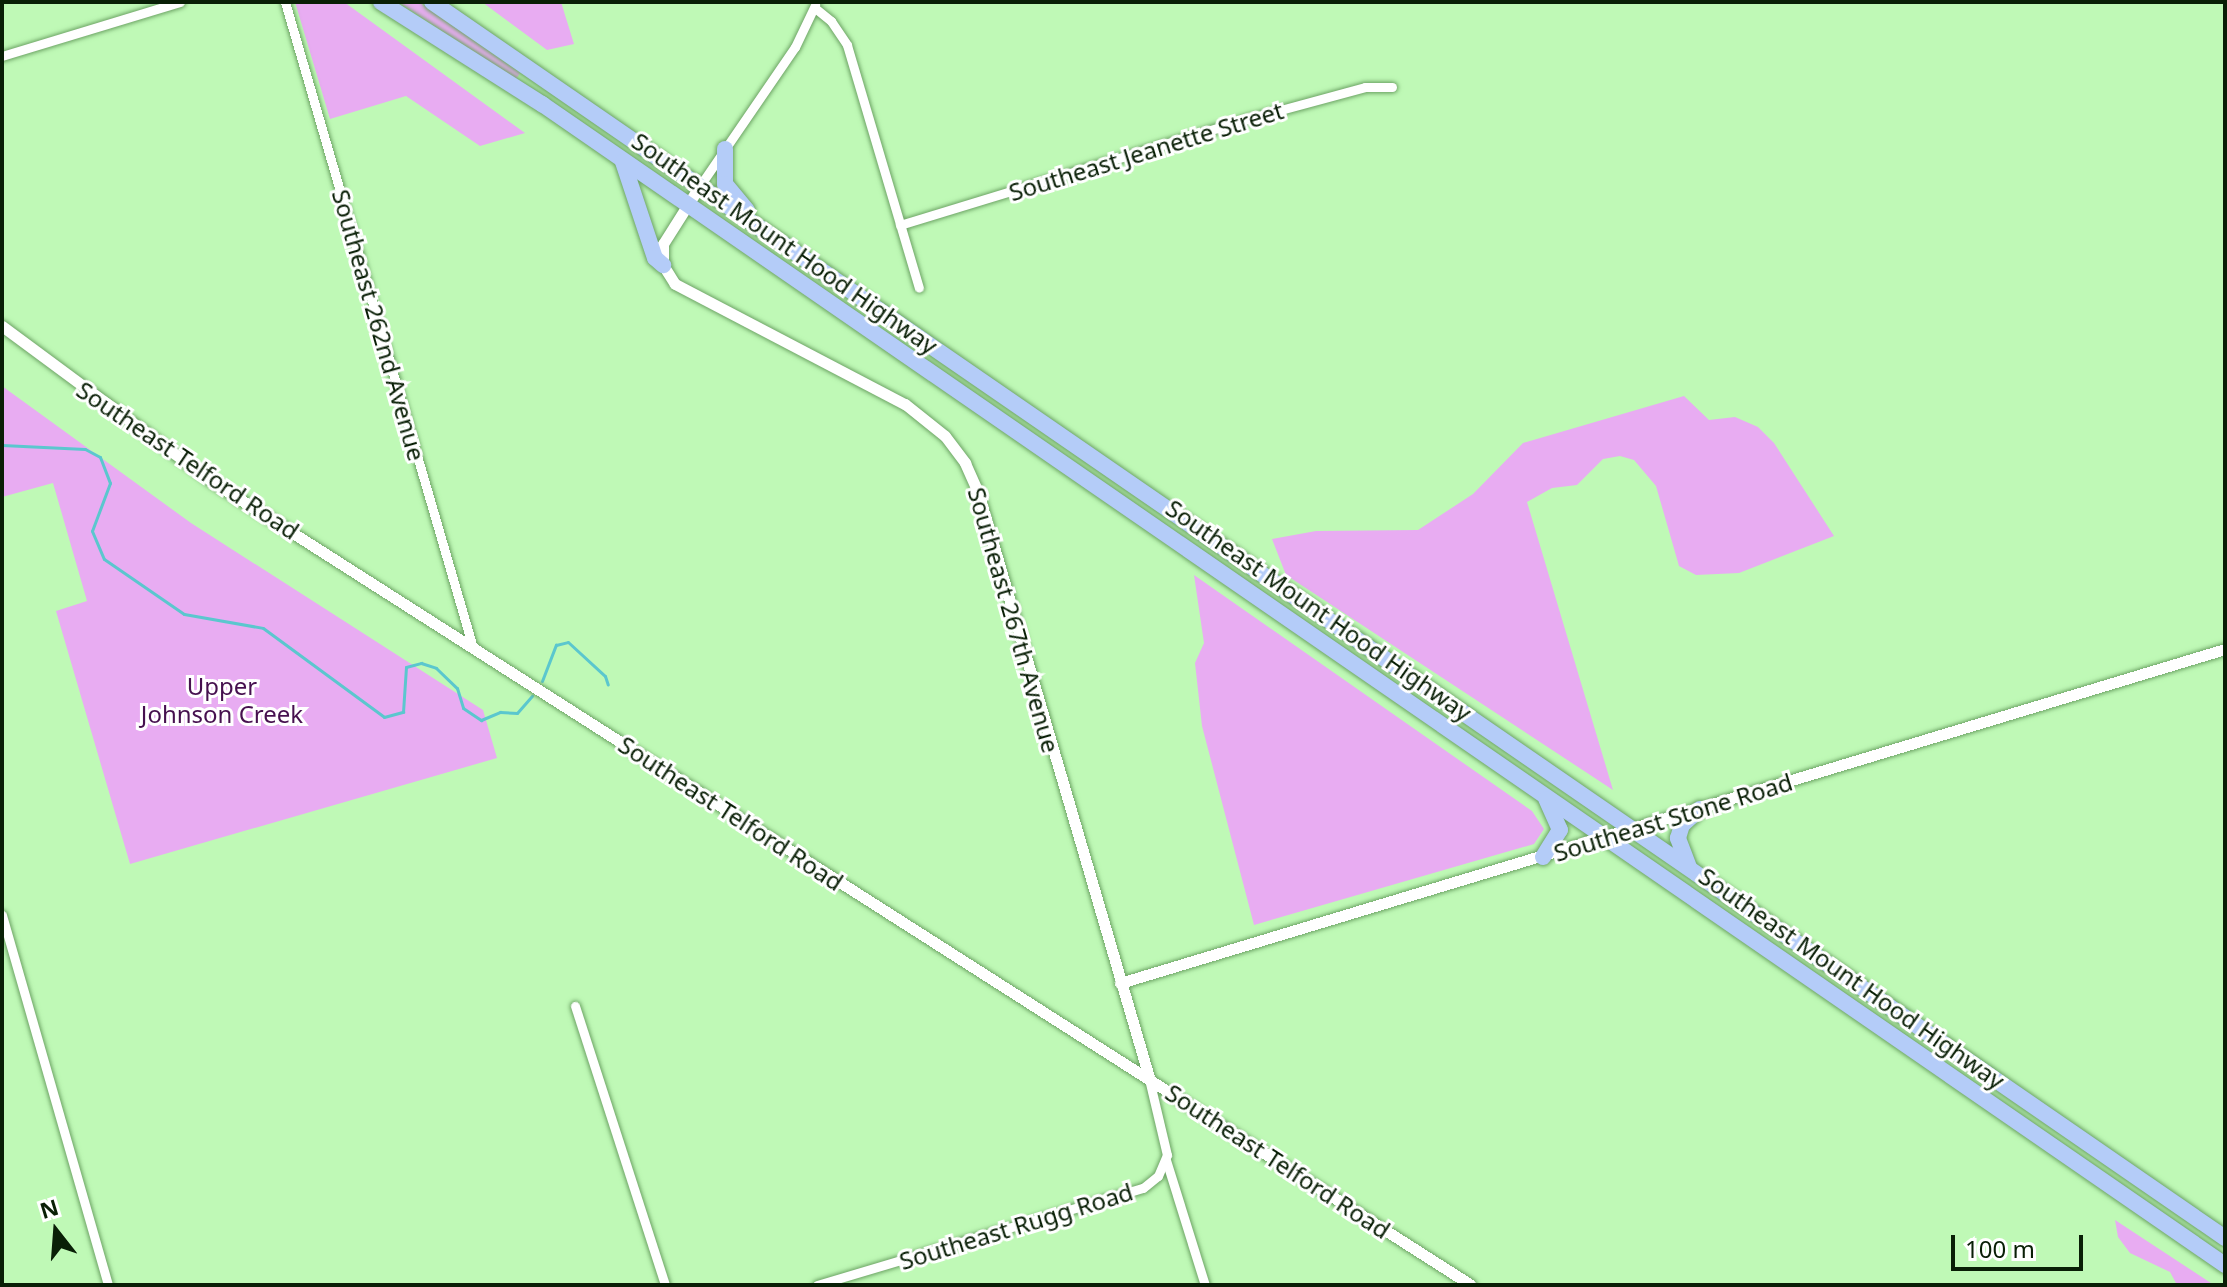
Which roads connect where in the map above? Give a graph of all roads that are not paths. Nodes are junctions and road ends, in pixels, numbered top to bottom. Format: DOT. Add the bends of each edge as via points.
graph roads {
  1 [pos="180,2"];
  2 [pos="285,2"];
  3 [pos="381,2"];
  4 [pos="432,2"];
  5 [pos="815,5"];
  6 [pos="2,56"];
  7 [pos="1392,87"];
  8 [pos="542,104"];
  9 [pos="725,149"];
  10 [pos="622,160"];
  11 [pos="699,187"];
  12 [pos="686,206"];
  13 [pos="900,225"];
  14 [pos="777,239"];
  15 [pos="663,265"];
  16 [pos="919,288"];
  17 [pos="850,289"];
  18 [pos="2,326"];
  19 [pos="473,648"];
  20 [pos="2225,649"];
  21 [pos="1470,743"];
  22 [pos="1544,794"];
  23 [pos="1700,809"];
  24 [pos="1620,834"];
  25 [pos="1543,857"];
  26 [pos="1690,868"];
  27 [pos="2,915"];
  28 [pos="1785,934"];
  29 [pos="1120,983"];
  30 [pos="575,1006"];
  31 [pos="1149,1077"];
  32 [pos="1166,1160"];
  33 [pos="2225,1238"];
  34 [pos="2225,1265"];
  35 [pos="108,1285"];
  36 [pos="665,1285"];
  37 [pos="817,1285"];
  38 [pos="1205,1285"];
  39 [pos="1471,1285"];
  1 -- 6 [label="street"];
  2 -- 19 [label="street, Southeast 262nd Avenue"];
  3 -- 8 [label="highway, Southeast Mount Hood Highway"];
  4 -- 11 [label="highway, Southeast Mount Hood Highway"];
  5 -- 9 [label="street" via="795,47"];
  5 -- 13 [label="street" via="847,45"];
  7 -- 13 [label="street, Southeast Jeanette Street" via="1365,87 1251,118"];
  8 -- 10 [label="highway, Southeast Mount Hood Highway"];
  8 -- 11 [label="highway" via="594,126 680,185"];
  9 -- 11 [label="street"];
  9 -- 14 [label="highway" via="728,190"];
  10 -- 12 [label="highway, Southeast Mount Hood Highway"];
  10 -- 15 [label="highway" via="655,258"];
  11 -- 12 [label="street"];
  11 -- 14 [label="highway, Southeast Mount Hood Highway"];
  12 -- 15 [label="street" via="663,244"];
  12 -- 17 [label="highway" via="705,207 797,271"];
  12 -- 21 [label="highway, Southeast Mount Hood Highway"];
  13 -- 16 [label="street"];
  14 -- 17 [label="highway, Southeast Mount Hood Highway"];
  15 -- 29 [label="street, Southeast 267th Avenue" via="675,284 688,292 909,406 945,436 965,463 987,521"];
  17 -- 24 [label="highway, Southeast Mount Hood Highway"];
  18 -- 19 [label="street, Southeast Telford Road" via="164,448"];
  19 -- 31 [label="street, Southeast Telford Road"];
  20 -- 23 [label="street, Southeast Stone Road"];
  21 -- 22 [label="highway, Southeast Mount Hood Highway"];
  21 -- 24 [label="highway" via="1524,765"];
  22 -- 24 [label="highway, Southeast Mount Hood Highway"];
  22 -- 25 [label="highway" via="1560,830"];
  23 -- 24 [label="street, Southeast Stone Road"];
  23 -- 26 [label="highway" via="1682,825 1678,838"];
  24 -- 25 [label="street, Southeast Stone Road"];
  24 -- 26 [label="highway, Southeast Mount Hood Highway"];
  24 -- 28 [label="highway" via="1730,911"];
  24 -- 34 [label="highway, Southeast Mount Hood Highway"];
  25 -- 29 [label="street, Southeast Stone Road"];
  26 -- 28 [label="highway, Southeast Mount Hood Highway"];
  27 -- 35 [label="street"];
  28 -- 33 [label="highway, Southeast Mount Hood Highway"];
  29 -- 31 [label="street, Southeast 267th Avenue"];
  30 -- 36 [label="street"];
  31 -- 32 [label="street"];
  31 -- 39 [label="street, Southeast Telford Road"];
  32 -- 37 [label="street, Southeast Rugg Road" via="1158,1176 1135,1192"];
  32 -- 38 [label="street"];
}
